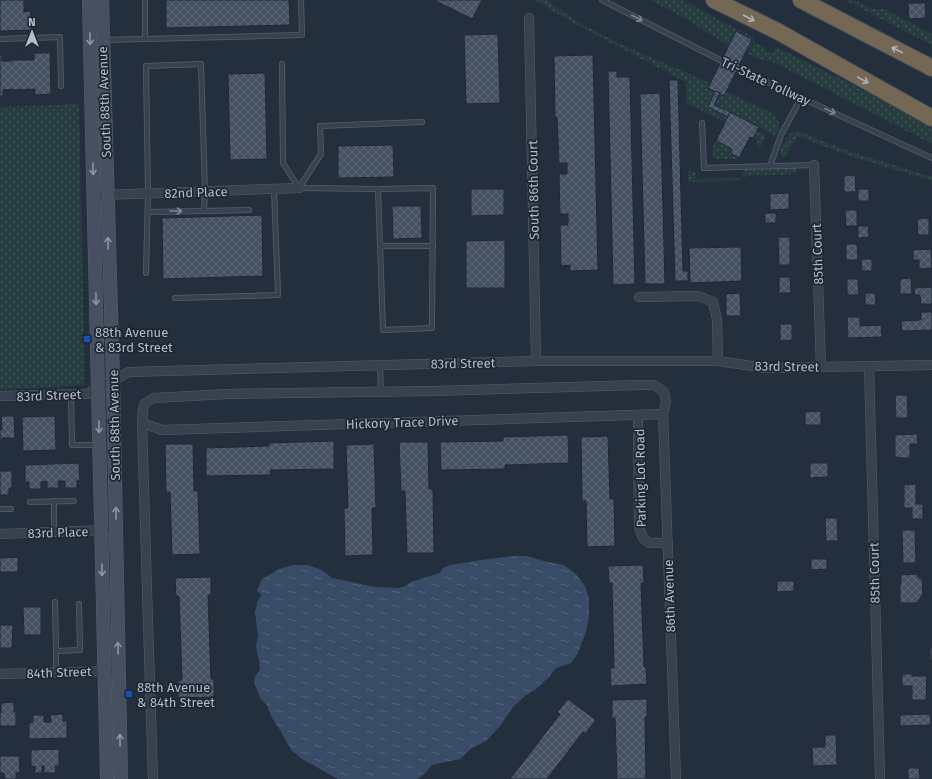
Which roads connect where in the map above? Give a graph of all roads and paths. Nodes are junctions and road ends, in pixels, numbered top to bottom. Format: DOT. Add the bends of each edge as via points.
graph roads {
  1 [pos="89,0"];
  2 [pos="102,0"];
  3 [pos="145,0"];
  4 [pos="301,0"];
  5 [pos="602,0"];
  6 [pos="714,0"];
  7 [pos="801,0"];
  8 [pos="529,18"];
  9 [pos="0,39"];
  10 [pos="145,39"];
  11 [pos="103,40"];
  12 [pos="282,64"];
  13 [pos="932,68"];
  14 [pos="61,86"];
  15 [pos="801,98"];
  16 [pos="932,118"];
  17 [pos="422,122"];
  18 [pos="702,123"];
  19 [pos="932,158"];
  20 [pos="814,165"];
  21 [pos="770,166"];
  22 [pos="299,188"];
  23 [pos="274,189"];
  24 [pos="378,189"];
  25 [pos="205,191"];
  26 [pos="148,193"];
  27 [pos="107,194"];
  28 [pos="93,195"];
  29 [pos="249,210"];
  30 [pos="204,211"];
  31 [pos="148,212"];
  32 [pos="380,246"];
  33 [pos="433,246"];
  34 [pos="146,273"];
  35 [pos="639,297"];
  36 [pos="175,298"];
  37 [pos="536,361"];
  38 [pos="718,361"];
  39 [pos="380,365"];
  40 [pos="932,365"];
  41 [pos="869,366"];
  42 [pos="821,367"];
  43 [pos="113,380"];
  44 [pos="98,388"];
  45 [pos="381,392"];
  46 [pos="71,395"];
  47 [pos="0,396"];
  48 [pos="663,414"];
  49 [pos="638,415"];
  50 [pos="142,423"];
  51 [pos="99,445"];
  52 [pos="54,501"];
  53 [pos="74,501"];
  54 [pos="30,502"];
  55 [pos="0,509"];
  56 [pos="11,509"];
  57 [pos="116,530"];
  58 [pos="101,531"];
  59 [pos="54,532"];
  60 [pos="0,534"];
  61 [pos="668,543"];
  62 [pos="55,602"];
  63 [pos="79,604"];
  64 [pos="56,651"];
  65 [pos="118,670"];
  66 [pos="104,671"];
  67 [pos="56,672"];
  68 [pos="0,674"];
  69 [pos="107,779"];
  70 [pos="121,779"];
  71 [pos="153,779"];
  72 [pos="676,779"];
  73 [pos="880,779"];
  1 -- 28 [label="street, South 88th Avenue, one-way"];
  2 -- 11 [label="street, South 88th Avenue"];
  3 -- 10 [label="lane"];
  4 -- 10 [label="lane" via="302,35"];
  5 -- 15 [label="lane, Tri-State Tollway, one-way"];
  6 -- 16 [label="highway, one-way" via="777,31"];
  13 -- 7 [label="highway, one-way"];
  8 -- 37 [label="street, South 86th Court"];
  9 -- 14 [label="lane" via="60,37"];
  10 -- 11 [label="lane"];
  11 -- 27 [label="street, South 88th Avenue"];
  12 -- 22 [label="lane" via="283,163"];
  15 -- 19 [label="lane, Tri-State Tollway, one-way"];
  15 -- 21 [label="lane" via="781,136"];
  17 -- 22 [label="lane" via="320,126 321,154"];
  18 -- 21 [label="lane" via="704,168"];
  20 -- 21 [label="lane"];
  20 -- 42 [label="street, 85th Court"];
  22 -- 23 [label="street, 82nd Place"];
  22 -- 24 [label="lane"];
  23 -- 25 [label="street, 82nd Place"];
  23 -- 36 [label="lane" via="278,295"];
  24 -- 32 [label="lane"];
  24 -- 33 [label="lane" via="433,188"];
  25 -- 26 [label="street, 82nd Place"];
  25 -- 26 [label="lane" via="201,64 146,66"];
  25 -- 30 [label="lane"];
  26 -- 27 [label="street, 82nd Place"];
  26 -- 31 [label="lane"];
  27 -- 28 [label="street, 82nd Place"];
  43 -- 27 [label="street, South 88th Avenue, one-way"];
  28 -- 44 [label="street, South 88th Avenue, one-way"];
  29 -- 30 [label="lane"];
  31 -- 30 [label="lane, one-way"];
  31 -- 34 [label="lane"];
  32 -- 33 [label="lane"];
  32 -- 33 [label="lane" via="383,330 432,328"];
  35 -- 38 [label="street" via="700,296 713,302 717,319"];
  37 -- 38 [label="street, 83rd Street"];
  37 -- 39 [label="street, 83rd Street"];
  38 -- 42 [label="street, 83rd Street" via="766,368"];
  39 -- 43 [label="street, 83rd Street" via="129,372"];
  39 -- 45 [label="lane"];
  40 -- 41 [label="street, 83rd Street"];
  41 -- 42 [label="street, 83rd Street"];
  41 -- 73 [label="street, 85th Court"];
  43 -- 44 [label="street, 83rd Street"];
  57 -- 43 [label="street, South 88th Avenue, one-way"];
  44 -- 46 [label="street, 83rd Street" via="87,394"];
  44 -- 51 [label="street, South 88th Avenue, one-way"];
  45 -- 48 [label="street, 86th Avenue" via="654,385 664,392 666,402"];
  45 -- 50 [label="street" via="227,394 154,398 145,403"];
  46 -- 47 [label="street, 83rd Street"];
  46 -- 51 [label="lane" via="72,445"];
  48 -- 49 [label="street, Hickory Trace Drive"];
  48 -- 61 [label="street, 86th Avenue"];
  49 -- 50 [label="street, Hickory Trace Drive" via="162,430"];
  49 -- 61 [label="street, Parking Lot Road" via="639,527 643,538 650,543"];
  50 -- 71 [label="street"];
  51 -- 58 [label="street, South 88th Avenue"];
  52 -- 53 [label="lane"];
  52 -- 54 [label="lane"];
  52 -- 59 [label="lane"];
  55 -- 56 [label="lane"];
  57 -- 58 [label="street, 83rd Place"];
  65 -- 57 [label="street, South 88th Avenue, one-way"];
  58 -- 59 [label="street, 83rd Place"];
  58 -- 66 [label="street, South 88th Avenue, one-way"];
  59 -- 60 [label="street, 83rd Place"];
  61 -- 72 [label="street, 86th Avenue"];
  62 -- 64 [label="lane"];
  63 -- 64 [label="lane" via="80,650"];
  64 -- 67 [label="lane"];
  65 -- 66 [label="street, 84th Street"];
  70 -- 65 [label="street, South 88th Avenue, one-way"];
  66 -- 67 [label="street, 84th Street"];
  66 -- 69 [label="street, South 88th Avenue"];
  67 -- 68 [label="street, 84th Street"];
}
